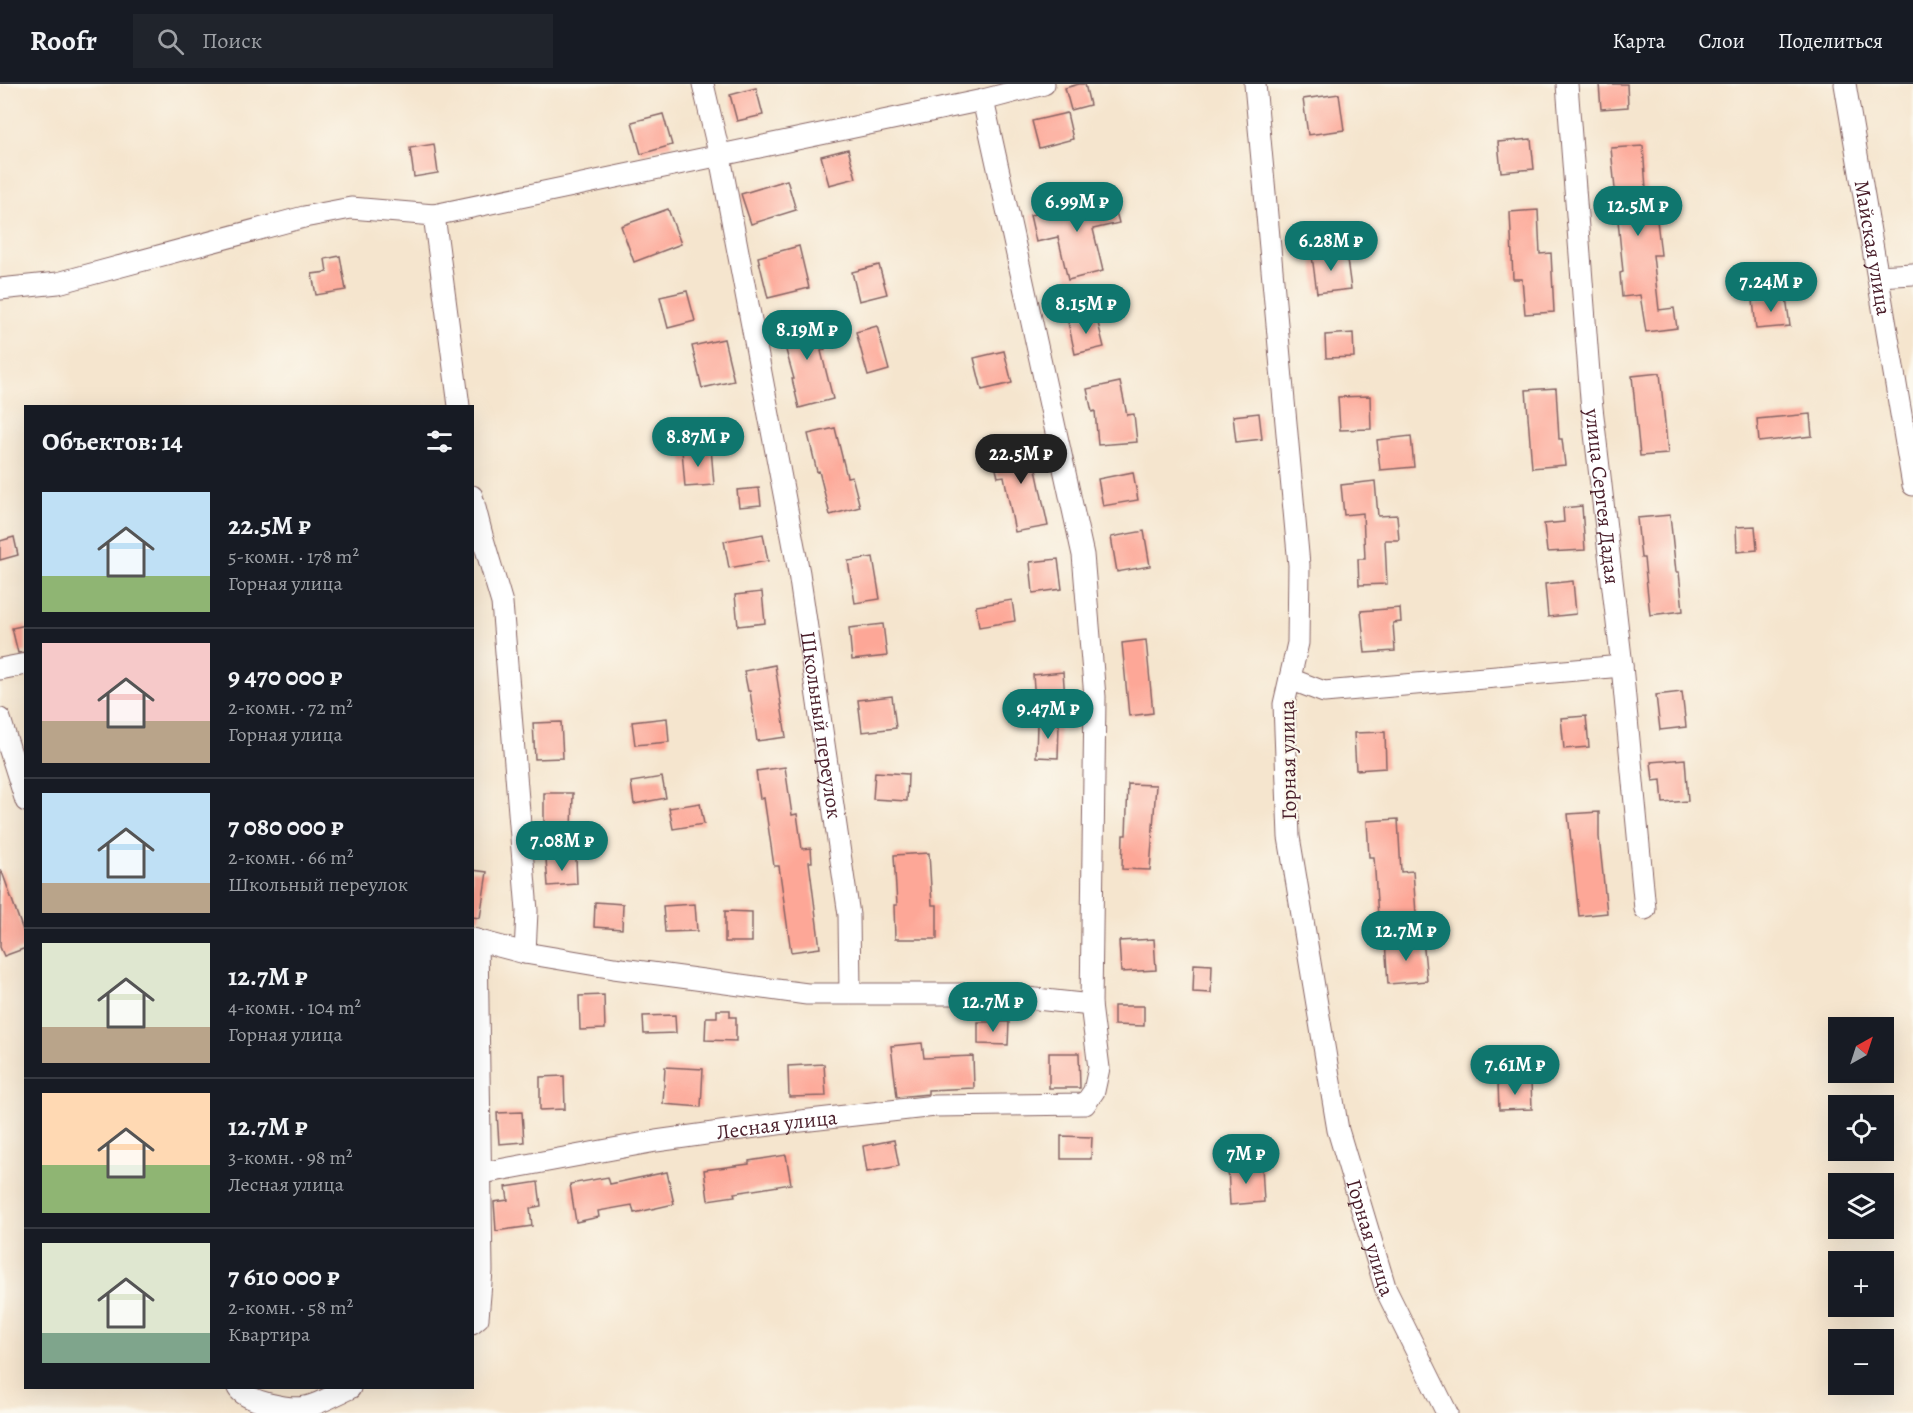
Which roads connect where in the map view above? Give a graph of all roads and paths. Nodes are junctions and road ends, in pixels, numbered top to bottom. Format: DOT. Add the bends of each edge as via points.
graph roads {
  1 [pos="703,84"];
  2 [pos="1044,84"];
  3 [pos="1255,84"];
  4 [pos="1567,84"];
  5 [pos="1845,84"];
  6 [pos="983,100"];
  7 [pos="720,157"];
  8 [pos="434,215"];
  9 [pos="1913,273"];
  10 [pos="1878,276"];
  11 [pos="0,289"];
  12 [pos="459,405"];
  13 [pos="1913,485"];
  14 [pos="474,504"];
  15 [pos="24,664"];
  16 [pos="1622,666"];
  17 [pos="0,669"];
  18 [pos="1290,679"];
  19 [pos="0,719"];
  20 [pos="24,795"];
  21 [pos="1645,909"];
  22 [pos="475,939"];
  23 [pos="525,952"];
  24 [pos="850,993"];
  25 [pos="1091,1005"];
  26 [pos="477,1174"];
  27 [pos="474,1321"];
  28 [pos="239,1389"];
  29 [pos="348,1389"];
  30 [pos="1447,1413"];
  1 -- 7 [label="street, Школьный переулок"];
  2 -- 6 [label="street"];
  3 -- 18 [label="street, Горная улица" via="1299,565 1298,643"];
  4 -- 16 [label="street, улица Сергея Дадая" via="1591,399"];
  5 -- 10 [label="street, Майская улица"];
  6 -- 7 [label="street"];
  6 -- 25 [label="street" via="1083,555 1095,697"];
  7 -- 8 [label="street"];
  7 -- 24 [label="street, Школьный переулок" via="800,573 849,915"];
  8 -- 11 [label="street" via="351,208 58,283"];
  8 -- 12 [label="street"];
  9 -- 10 [label="street"];
  10 -- 13 [label="street, Майская улица"];
  14 -- 23 [label="street" via="502,603 527,911"];
  15 -- 17 [label="street"];
  16 -- 18 [label="street" via="1323,692"];
  16 -- 21 [label="street, улица Сергея Дадая"];
  18 -- 30 [label="street, Горная улица" via="1284,704 1289,837 1338,1130 1386,1290"];
  19 -- 20 [label="street"];
  22 -- 23 [label="street"];
  22 -- 26 [label="street"];
  23 -- 24 [label="street" via="807,994"];
  24 -- 25 [label="street" via="991,994"];
  25 -- 26 [label="street, Лесная улица" via="1099,1068 1094,1091 1085,1104 935,1106 792,1122 656,1141"];
  26 -- 27 [label="street" via="482,1271 478,1318"];
  28 -- 29 [label="street" via="264,1404 306,1407"];
}
